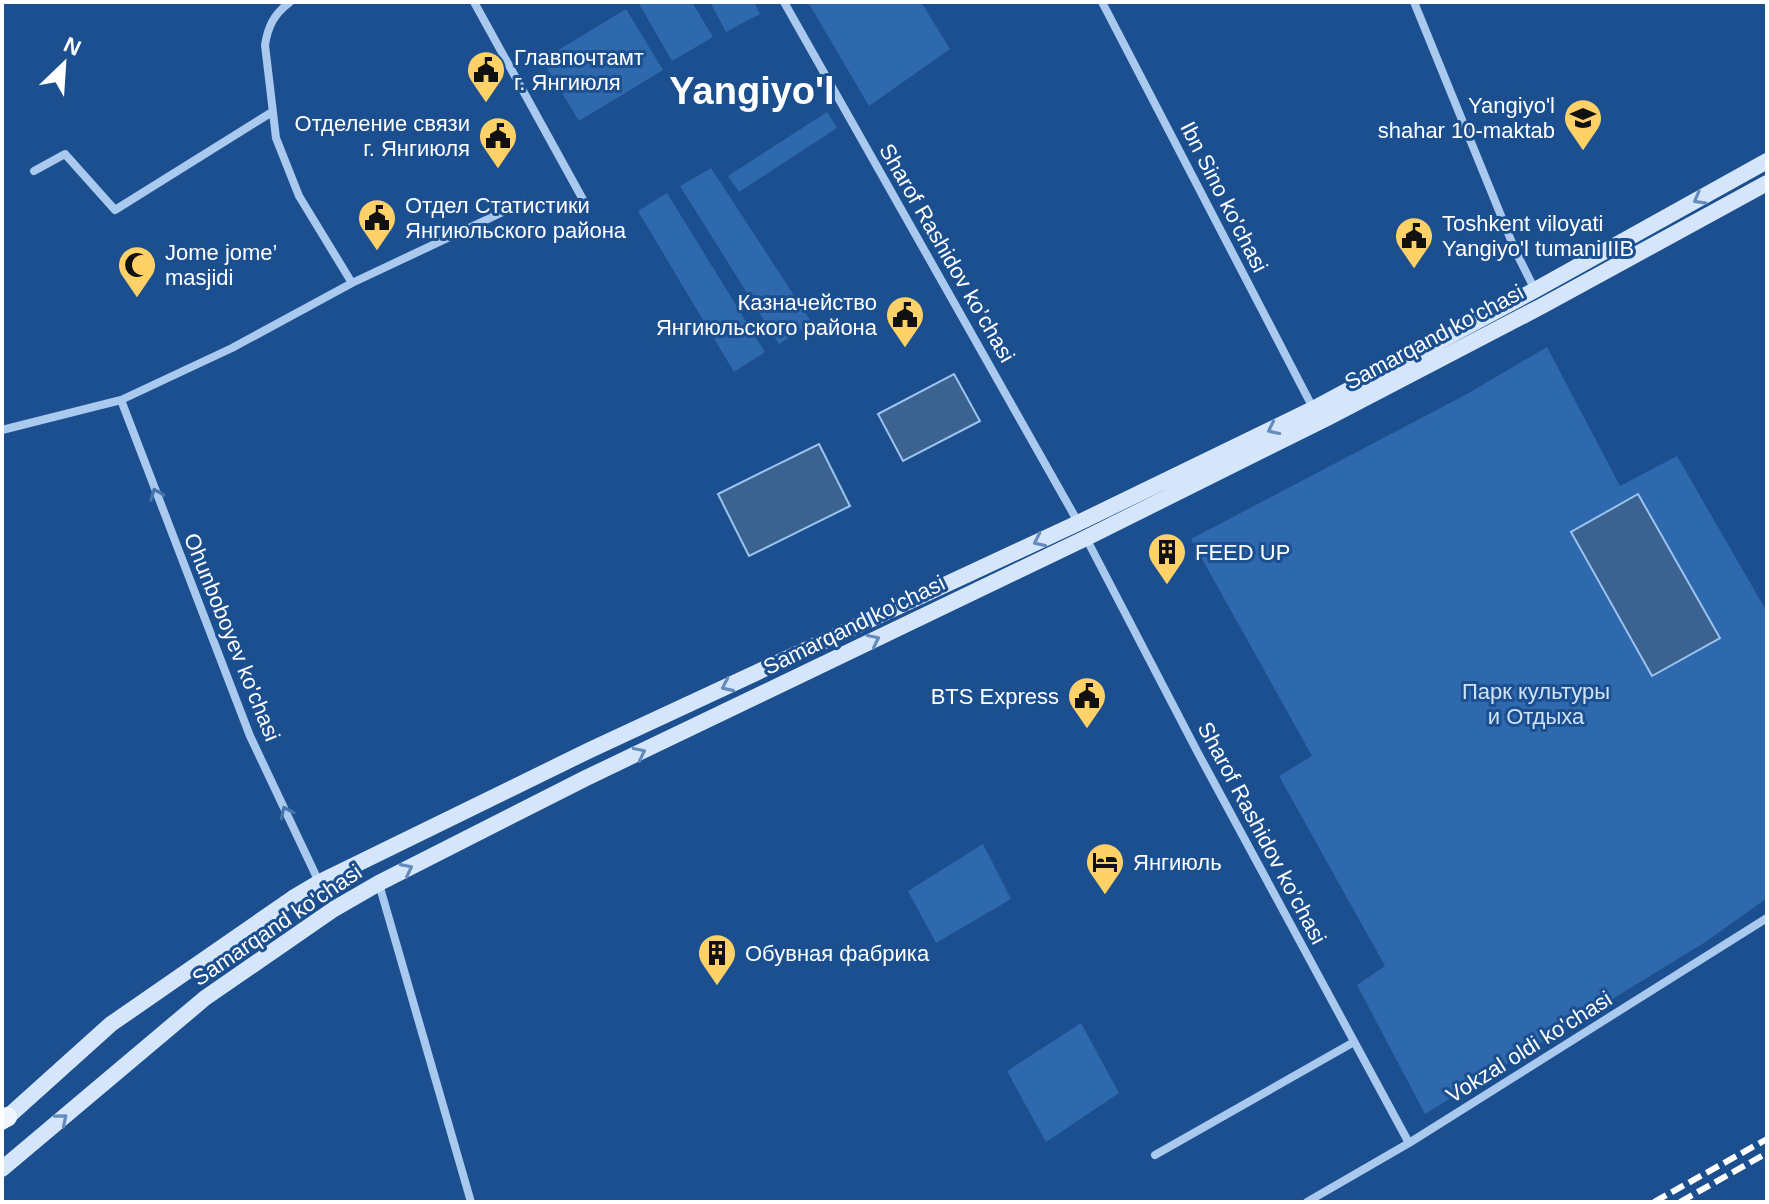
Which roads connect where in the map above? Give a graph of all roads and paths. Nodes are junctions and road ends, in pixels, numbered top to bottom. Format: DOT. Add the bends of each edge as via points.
graph roads {
  1 [pos="290,2"];
  2 [pos="474,2"];
  3 [pos="784,2"];
  4 [pos="1102,2"];
  5 [pos="1414,2"];
  6 [pos="272,112"];
  7 [pos="1767,161"];
  8 [pos="34,171"];
  9 [pos="1767,183"];
  10 [pos="524,202"];
  11 [pos="586,205"];
  12 [pos="352,283"];
  13 [pos="1539,298"];
  14 [pos="121,400"];
  15 [pos="1313,409"];
  16 [pos="2,430"];
  17 [pos="1082,531"];
  18 [pos="320,882"];
  19 [pos="379,883"];
  20 [pos="1767,918"];
  21 [pos="1354,1042"];
  22 [pos="4,1119"];
  23 [pos="1409,1143"];
  24 [pos="1155,1155"];
  25 [pos="2,1169"];
  26 [pos="471,1202"];
  27 [pos="1307,1202"];
  1 -- 6 [label="street" via="267,32"];
  2 -- 11 [label="street"];
  3 -- 17 [label="street, Sharof Rashidov ko’chasi"];
  4 -- 15 [label="street, Ibn Sino ko'chasi"];
  5 -- 13 [label="street"];
  6 -- 8 [label="street" via="115,210 65,154"];
  6 -- 12 [label="street" via="276,138 299,196"];
  7 -- 13 [label="main road, Samarqand ko'chasi, one-way"];
  9 -- 13 [label="main road, Samarqand ko'chasi"];
  10 -- 12 [label="street"];
  12 -- 14 [label="street"];
  13 -- 15 [label="main road, Samarqand ko'chasi"];
  13 -- 17 [label="main road, Samarqand ko'chasi" via="1327,418"];
  14 -- 16 [label="street"];
  18 -- 14 [label="street, Ohunboboyev ko'chasi, one-way" via="250,736"];
  15 -- 17 [label="main road, Samarqand ko'chasi, one-way"];
  17 -- 18 [label="main road, Samarqand ko'chasi, one-way" via="590,750"];
  19 -- 17 [label="main road, Samarqand ko'chasi, one-way"];
  17 -- 21 [label="street, Sharof Rashidov ko’chasi"];
  18 -- 22 [label="main road, Samarqand ko'chasi" via="111,1024"];
  25 -- 19 [label="main road, Samarqand ko'chasi, one-way" via="205,998"];
  19 -- 26 [label="street"];
  20 -- 23 [label="street, Vokzal oldi ko'chasi"];
  21 -- 23 [label="street, Sharof Rashidov ko’chasi"];
  21 -- 24 [label="street"];
  23 -- 27 [label="street, Vokzal oldi ko'chasi"];
}
